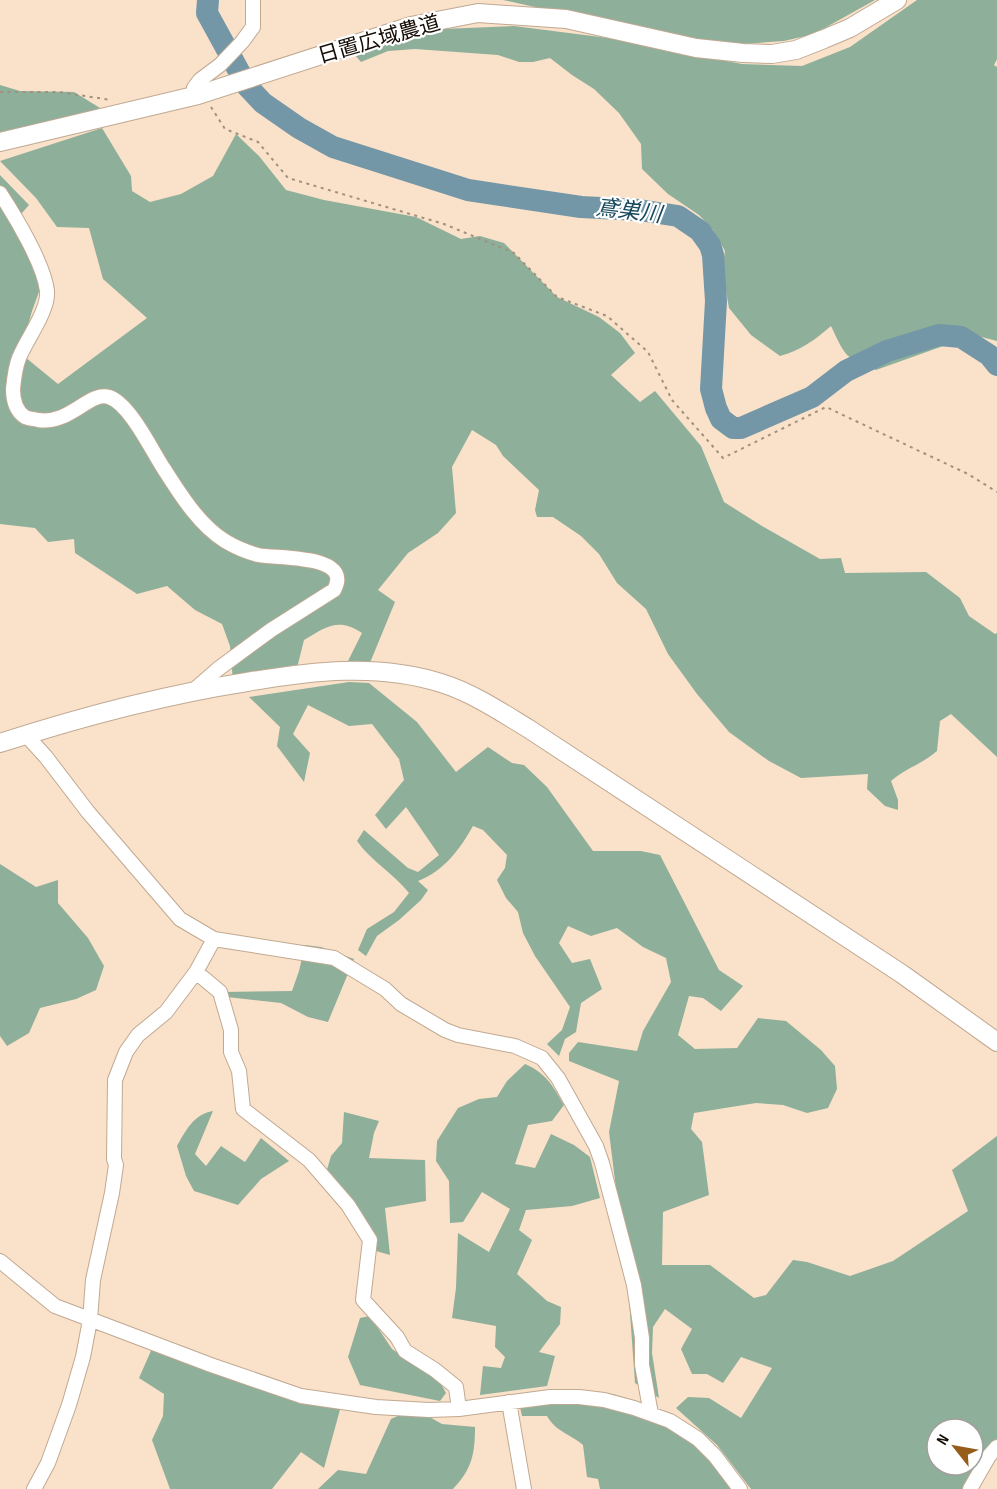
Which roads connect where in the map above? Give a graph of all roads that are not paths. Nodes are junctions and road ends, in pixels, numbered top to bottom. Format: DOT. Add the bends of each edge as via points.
graph roads {
  1 [pos="253,0"];
  2 [pos="897,0"];
  3 [pos="202,97"];
  4 [pos="0,142"];
  5 [pos="0,193"];
  6 [pos="194,690"];
  7 [pos="26,735"];
  8 [pos="0,743"];
  9 [pos="214,939"];
  10 [pos="196,972"];
  11 [pos="997,1042"];
  12 [pos="0,1261"];
  13 [pos="90,1320"];
  14 [pos="509,1402"];
  15 [pos="459,1409"];
  16 [pos="651,1414"];
  17 [pos="997,1447"];
  18 [pos="34,1489"];
  19 [pos="524,1489"];
  20 [pos="740,1489"];
  21 [pos="970,1489"];
  1 -- 3 [label="street" via="253,27 194,88"];
  2 -- 3 [label="street, 日置広域農道" via="825,39 771,54 696,48 566,19 478,13 411,26"];
  3 -- 4 [label="street, 日置広域農道"];
  5 -- 6 [label="street" via="37,260 47,291 46,303 14,377 17,409 29,418 48,421 67,416 100,397 119,402 191,508 214,534 246,551 317,562 336,573 338,583 334,590 262,637"];
  6 -- 7 [label="street" via="92,714"];
  6 -- 11 [label="street" via="303,674 358,671 401,673 476,697 882,961"];
  7 -- 8 [label="street"];
  7 -- 9 [label="street" via="180,919"];
  9 -- 10 [label="street"];
  9 -- 16 [label="street" via="333,958 445,1030 515,1046 542,1058 558,1078 602,1163 634,1285"];
  10 -- 13 [label="street" via="166,1012 138,1035 115,1080 116,1166 93,1280"];
  10 -- 15 [label="street" via="220,992 231,1030 231,1052 243,1109 309,1160 348,1204 370,1240 363,1299 397,1336 405,1351 456,1387"];
  12 -- 13 [label="street" via="55,1306"];
  13 -- 15 [label="street" via="301,1396 376,1407"];
  13 -- 18 [label="street" via="69,1405"];
  14 -- 15 [label="street"];
  14 -- 16 [label="street" via="579,1397"];
  14 -- 19 [label="street"];
  16 -- 20 [label="street" via="698,1439"];
  17 -- 21 [label="street"];
}
